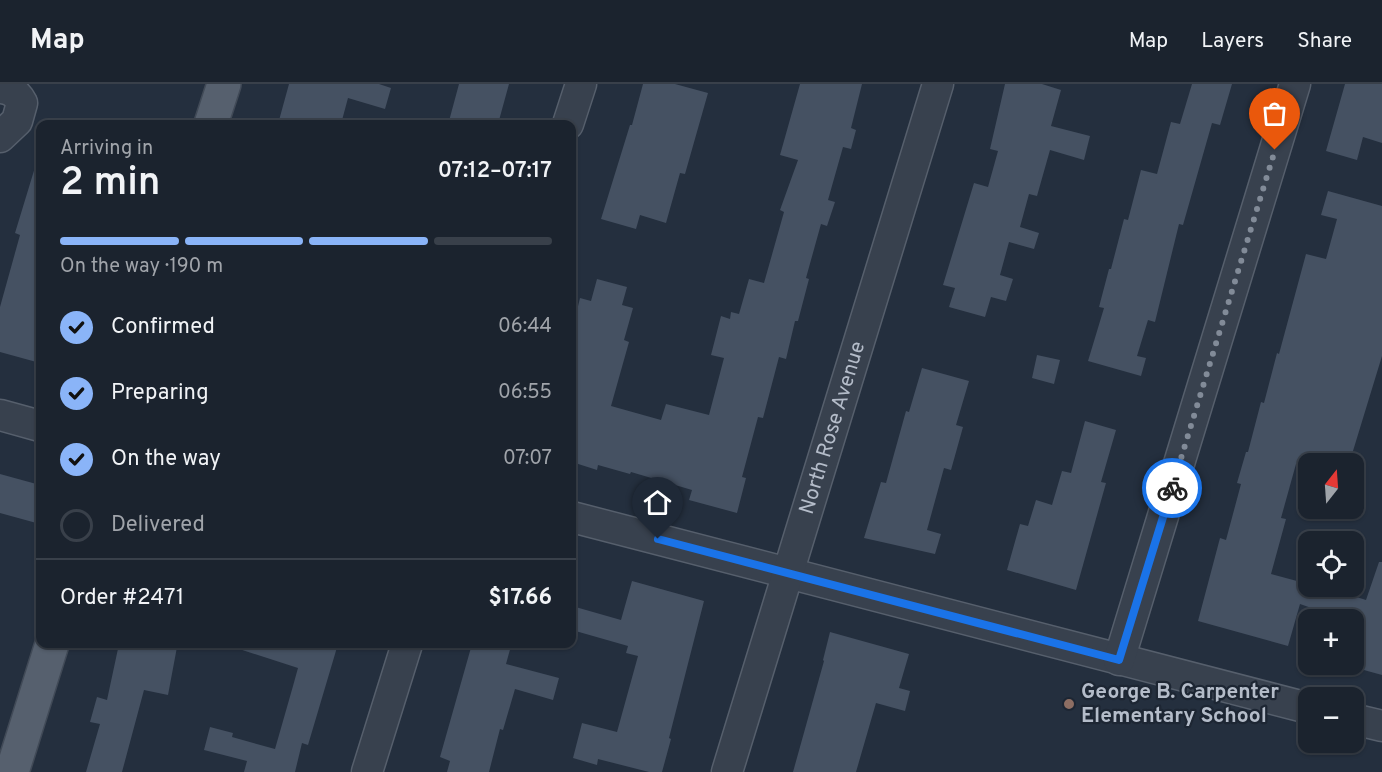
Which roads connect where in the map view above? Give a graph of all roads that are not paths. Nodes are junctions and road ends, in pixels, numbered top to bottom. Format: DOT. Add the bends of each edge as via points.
graph roads {
  1 [pos="224,84"];
  2 [pos="581,84"];
  3 [pos="938,84"];
  4 [pos="1295,84"];
  5 [pos="0,88"];
  6 [pos="212,120"];
  7 [pos="569,120"];
  8 [pos="0,137"];
  9 [pos="0,415"];
  10 [pos="36,425"];
  11 [pos="576,518"];
  12 [pos="789,573"];
  13 [pos="51,648"];
  14 [pos="406,648"];
  15 [pos="1119,660"];
  16 [pos="1298,705"];
  17 [pos="1364,722"];
  18 [pos="1382,726"];
  19 [pos="12,772"];
  20 [pos="368,772"];
  21 [pos="727,772"];
  1 -- 6 [label="main road"];
  2 -- 7 [label="street"];
  3 -- 12 [label="street, North Rose Avenue"];
  4 -- 15 [label="street"];
  5 -- 8 [label="street" via="18,95 22,103 17,121"];
  9 -- 10 [label="street"];
  11 -- 12 [label="street"];
  12 -- 15 [label="street"];
  12 -- 21 [label="street, North Rose Avenue"];
  13 -- 19 [label="main road"];
  14 -- 20 [label="street"];
  15 -- 16 [label="street"];
  17 -- 18 [label="street"];
}
